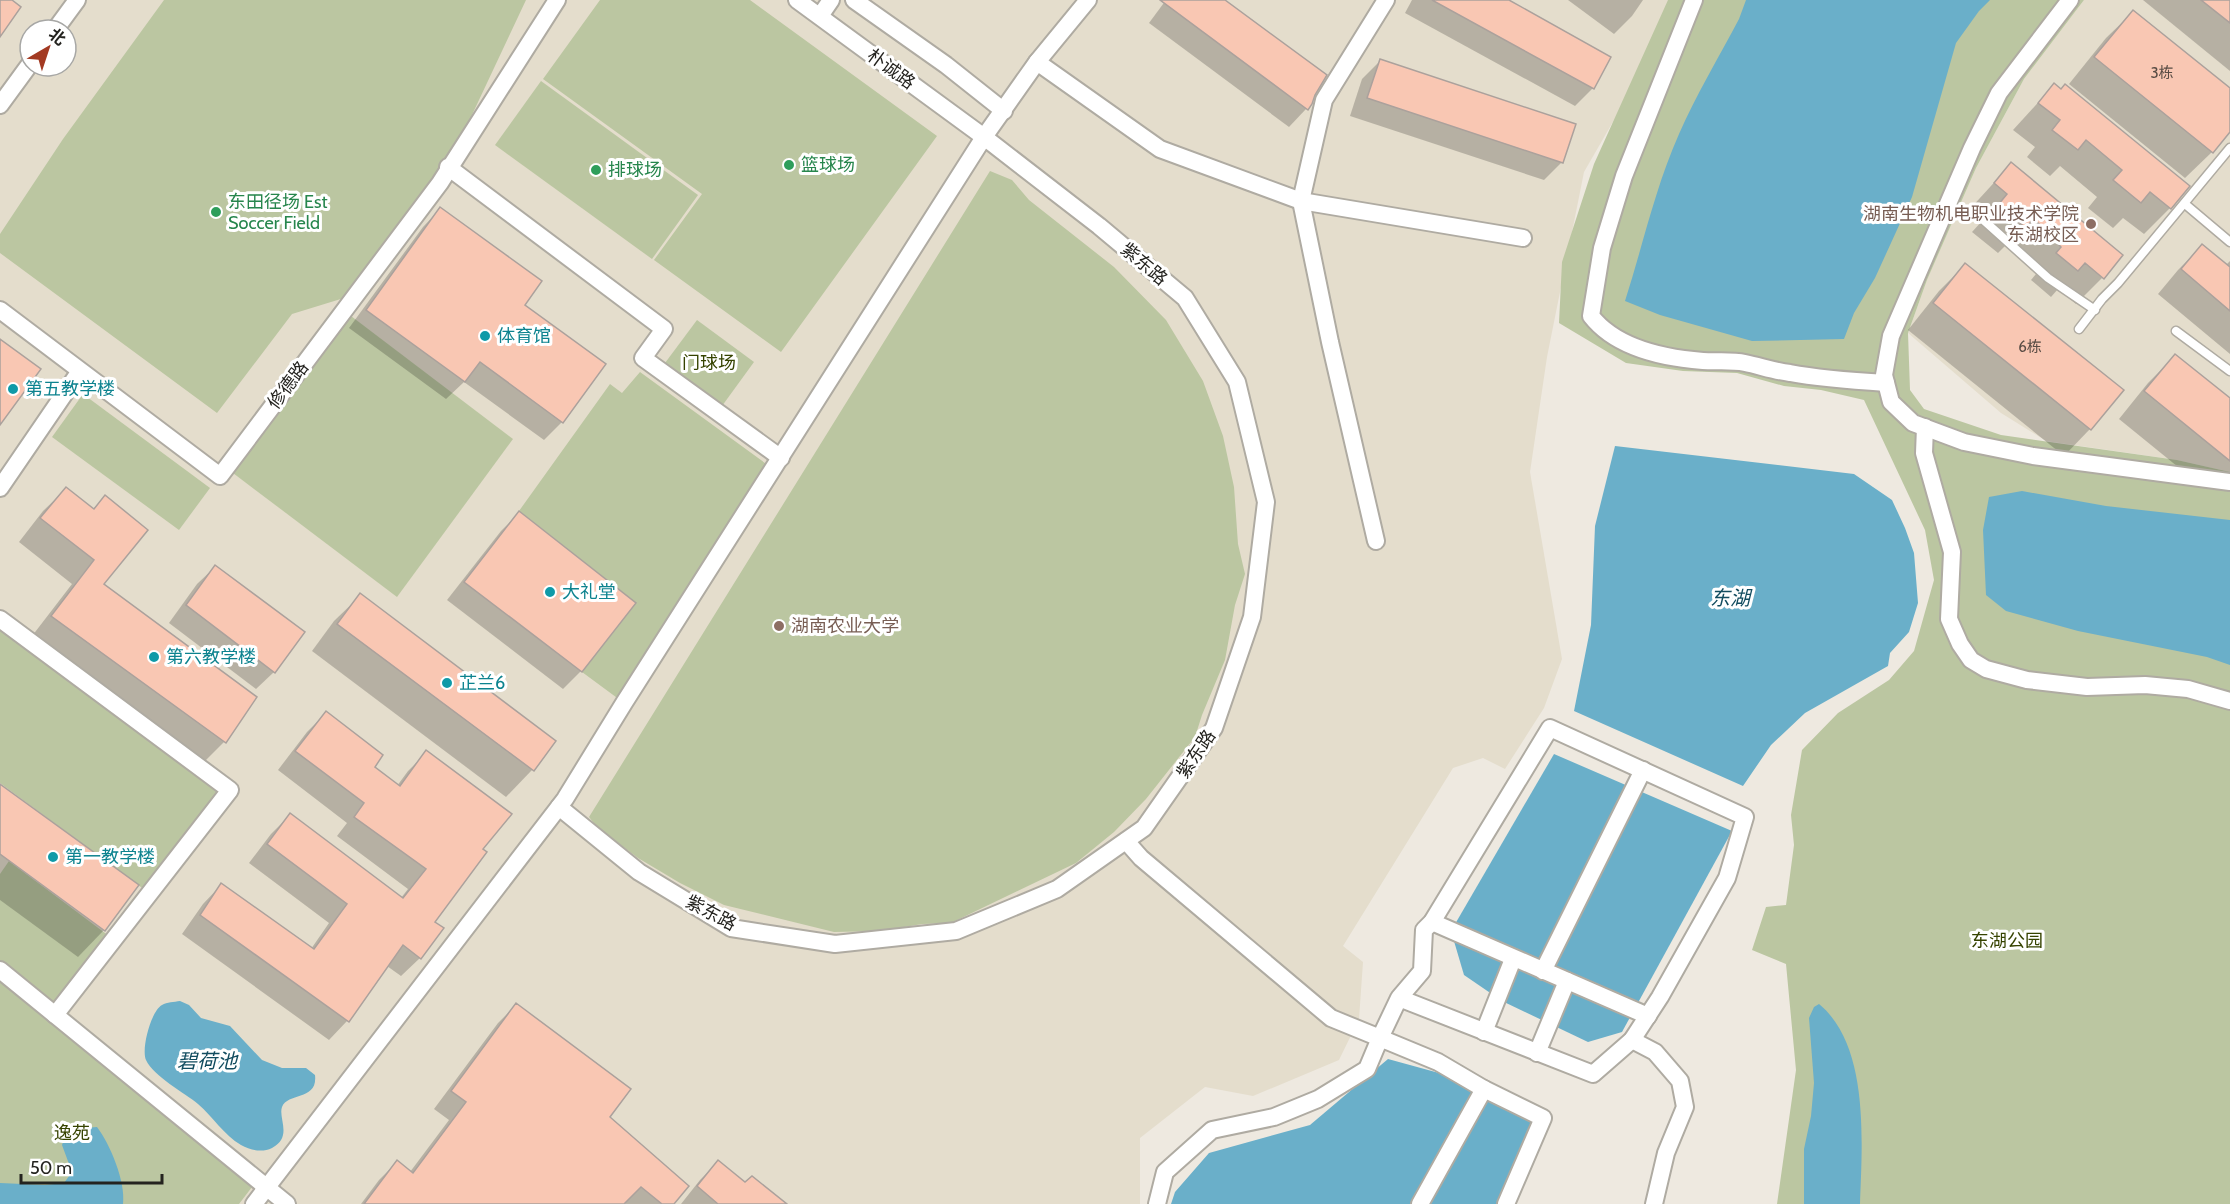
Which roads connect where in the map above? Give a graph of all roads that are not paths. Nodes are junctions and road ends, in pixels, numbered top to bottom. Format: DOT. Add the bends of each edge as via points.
graph roads {
  1 [pos="557,0"];
  2 [pos="797,0"];
  3 [pos="831,0"];
  4 [pos="854,0"];
  5 [pos="1088,0"];
  6 [pos="1386,0"];
  7 [pos="1694,0"];
  8 [pos="2070,0"];
  9 [pos="69,2"];
  10 [pos="820,16"];
  11 [pos="61,18"];
  12 [pos="1037,62"];
  13 [pos="20,78"];
  14 [pos="0,105"];
  15 [pos="1004,111"];
  16 [pos="984,137"];
  17 [pos="2230,148"];
  18 [pos="448,167"];
  19 [pos="1301,201"];
  20 [pos="2185,204"];
  21 [pos="1980,217"];
  22 [pos="1523,238"];
  23 [pos="2230,242"];
  24 [pos="0,310"];
  25 [pos="2095,310"];
  26 [pos="2079,329"];
  27 [pos="2176,331"];
  28 [pos="80,371"];
  29 [pos="2230,371"];
  30 [pos="1886,383"];
  31 [pos="1925,428"];
  32 [pos="781,458"];
  33 [pos="2230,482"];
  34 [pos="0,488"];
  35 [pos="1376,541"];
  36 [pos="0,619"];
  37 [pos="2230,701"];
  38 [pos="1640,776"];
  39 [pos="559,807"];
  40 [pos="1126,841"];
  41 [pos="1437,925"];
  42 [pos="1513,959"];
  43 [pos="0,970"];
  44 [pos="1543,971"];
  45 [pos="1567,981"];
  46 [pos="1399,998"];
  47 [pos="1644,1014"];
  48 [pos="55,1015"];
  49 [pos="1484,1032"];
  50 [pos="1380,1038"];
  51 [pos="1632,1040"];
  52 [pos="1537,1053"];
  53 [pos="1484,1090"];
  54 [pos="265,1187"];
  55 [pos="1425,1202"];
  56 [pos="254,1204"];
  57 [pos="286,1204"];
  58 [pos="1157,1204"];
  59 [pos="1506,1204"];
  60 [pos="1654,1204"];
  1 -- 18 [label="street"];
  2 -- 10 [label="street, 朴诚路"];
  3 -- 10 [label="street"];
  4 -- 15 [label="street"];
  5 -- 12 [label="street"];
  6 -- 19 [label="street" via="1324,100"];
  7 -- 30 [label="street" via="1624,176 1602,248 1591,316 1602,329 1663,357 1742,362 1835,380"];
  8 -- 30 [label="street" via="1999,93 1972,148 1891,336"];
  9 -- 11 [label="street"];
  10 -- 16 [label="street, 朴诚路"];
  12 -- 15 [label="street"];
  12 -- 19 [label="street" via="1160,149"];
  13 -- 14 [label="street"];
  15 -- 16 [label="street"];
  16 -- 32 [label="street"];
  16 -- 40 [label="street, 紫东路" via="1185,298 1237,382 1266,502 1252,617 1214,728 1144,828"];
  17 -- 20 [label="lane"];
  18 -- 28 [label="street, 修德路" via="440,183 220,476"];
  18 -- 32 [label="street" via="664,329 643,358"];
  19 -- 22 [label="street"];
  19 -- 35 [label="street"];
  20 -- 23 [label="lane"];
  20 -- 25 [label="lane"];
  21 -- 25 [label="lane" via="2048,278"];
  24 -- 28 [label="street"];
  25 -- 26 [label="lane"];
  27 -- 29 [label="lane"];
  28 -- 34 [label="street"];
  30 -- 31 [label="street" via="1891,402 1912,423"];
  31 -- 33 [label="street" via="1964,442 2033,456"];
  31 -- 37 [label="street" via="1924,453 1952,552 1949,619 1971,660 1986,669 2027,680 2087,687 2145,685 2188,689"];
  32 -- 39 [label="street"];
  36 -- 48 [label="street" via="230,790"];
  38 -- 41 [label="street" via="1550,728"];
  38 -- 44 [label="street"];
  38 -- 47 [label="street" via="1746,817 1727,878"];
  39 -- 40 [label="street, 紫东路" via="639,872 732,928 836,944 956,931 1057,889"];
  39 -- 54 [label="street"];
  40 -- 50 [label="street" via="1141,858 1331,1018"];
  41 -- 42 [label="street"];
  41 -- 46 [label="street" via="1424,930 1422,971"];
  42 -- 44 [label="street"];
  42 -- 49 [label="street"];
  43 -- 48 [label="street"];
  44 -- 45 [label="street"];
  45 -- 47 [label="street"];
  45 -- 52 [label="street"];
  46 -- 49 [label="street"];
  46 -- 50 [label="street"];
  47 -- 51 [label="street"];
  48 -- 54 [label="street"];
  49 -- 52 [label="street"];
  50 -- 53 [label="street" via="1438,1062"];
  50 -- 58 [label="street" via="1367,1069 1318,1099 1274,1117 1212,1130 1165,1172"];
  51 -- 52 [label="street" via="1593,1074"];
  51 -- 60 [label="street" via="1655,1053 1680,1081 1685,1107 1666,1153"];
  53 -- 55 [label="street"];
  53 -- 59 [label="street" via="1543,1118"];
  54 -- 56 [label="street"];
  54 -- 57 [label="street"];
}
